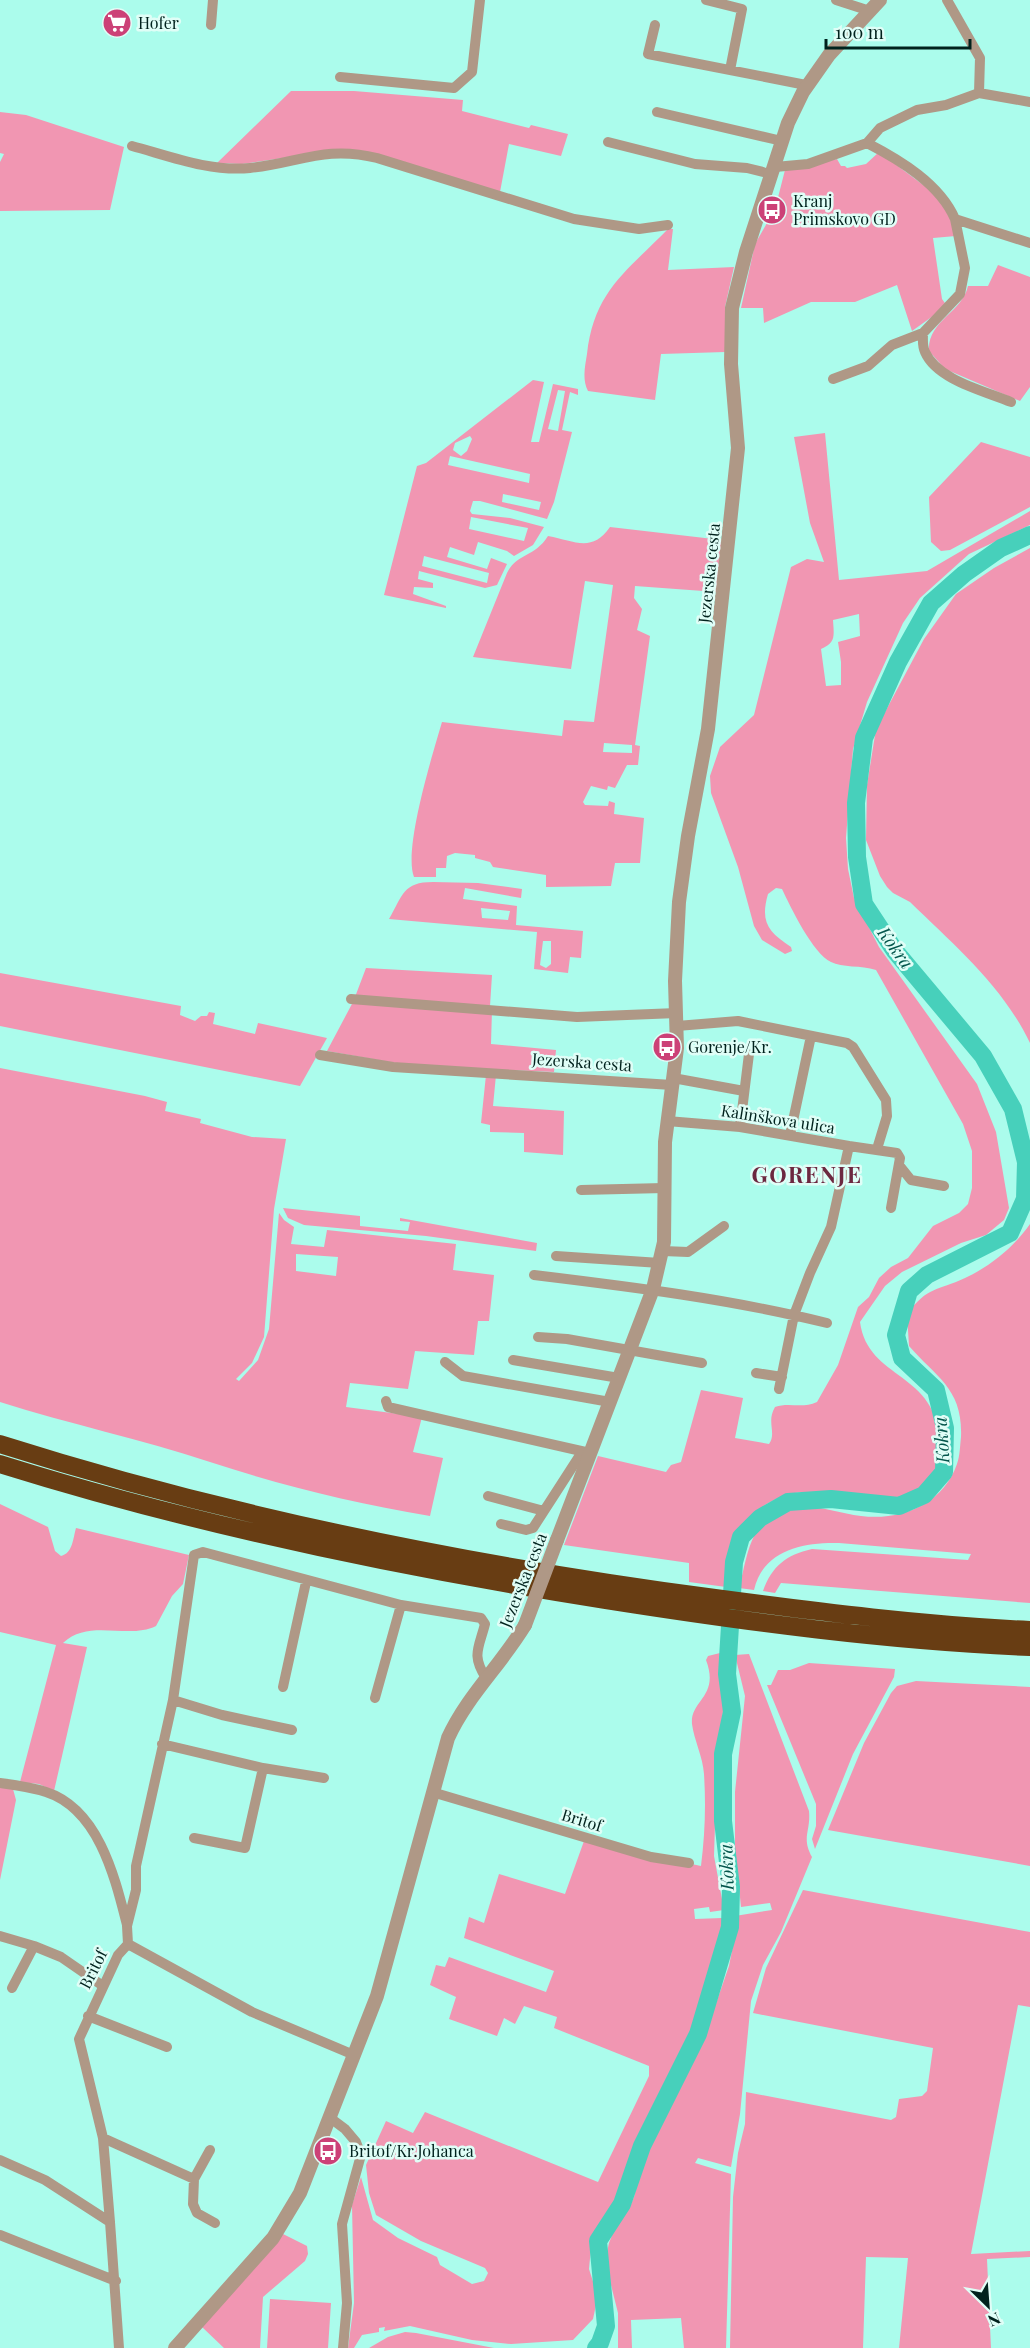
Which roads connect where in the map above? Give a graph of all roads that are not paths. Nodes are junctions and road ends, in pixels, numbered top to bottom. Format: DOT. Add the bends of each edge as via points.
graph roads {
  1 [pos="213,0"];
  2 [pos="480,0"];
  3 [pos="706,0"];
  4 [pos="836,0"];
  5 [pos="880,0"];
  6 [pos="947,0"];
  7 [pos="870,11"];
  8 [pos="655,25"];
  9 [pos="211,26"];
  10 [pos="730,70"];
  11 [pos="340,76"];
  12 [pos="806,85"];
  13 [pos="979,93"];
  14 [pos="1030,102"];
  15 [pos="657,112"];
  16 [pos="782,141"];
  17 [pos="608,142"];
  18 [pos="867,143"];
  19 [pos="132,146"];
  20 [pos="769,170"];
  21 [pos="955,219"];
  22 [pos="668,225"];
  23 [pos="1030,243"];
  24 [pos="923,333"];
  25 [pos="833,379"];
  26 [pos="1011,402"];
  27 [pos="351,999"];
  28 [pos="677,1020"];
  29 [pos="811,1036"];
  30 [pos="749,1054"];
  31 [pos="320,1055"];
  32 [pos="673,1082"];
  33 [pos="744,1091"];
  34 [pos="667,1120"];
  35 [pos="740,1127"];
  36 [pos="790,1135"];
  37 [pos="849,1146"];
  38 [pos="877,1149"];
  39 [pos="899,1165"];
  40 [pos="944,1186"];
  41 [pos="664,1188"];
  42 [pos="581,1190"];
  43 [pos="891,1208"];
  44 [pos="724,1226"];
  45 [pos="556,1256"];
  46 [pos="662,1257"];
  47 [pos="534,1275"];
  48 [pos="653,1289"];
  49 [pos="794,1315"];
  50 [pos="826,1323"];
  51 [pos="538,1337"];
  52 [pos="629,1350"];
  53 [pos="513,1360"];
  54 [pos="445,1362"];
  55 [pos="702,1363"];
  56 [pos="756,1373"];
  57 [pos="782,1377"];
  58 [pos="619,1378"];
  59 [pos="779,1389"];
  60 [pos="386,1401"];
  61 [pos="610,1402"];
  62 [pos="0,1444"];
  63 [pos="586,1453"];
  64 [pos="0,1464"];
  65 [pos="488,1496"];
  66 [pos="544,1511"];
  67 [pos="501,1524"];
  68 [pos="306,1582"];
  69 [pos="401,1605"];
  70 [pos="765,1614"];
  71 [pos="1030,1630"];
  72 [pos="1030,1647"];
  73 [pos="486,1678"];
  74 [pos="283,1688"];
  75 [pos="375,1698"];
  76 [pos="173,1700"];
  77 [pos="292,1730"];
  78 [pos="162,1744"];
  79 [pos="263,1768"];
  80 [pos="324,1778"];
  81 [pos="0,1783"];
  82 [pos="432,1792"];
  83 [pos="194,1838"];
  84 [pos="689,1863"];
  85 [pos="127,1926"];
  86 [pos="0,1936"];
  87 [pos="128,1944"];
  88 [pos="34,1946"];
  89 [pos="103,1986"];
  90 [pos="12,1988"];
  91 [pos="88,2016"];
  92 [pos="167,2047"];
  93 [pos="354,2055"];
  94 [pos="329,2118"];
  95 [pos="103,2138"];
  96 [pos="210,2150"];
  97 [pos="0,2160"];
  98 [pos="194,2179"];
  99 [pos="110,2222"];
  100 [pos="215,2223"];
  101 [pos="0,2235"];
  102 [pos="116,2281"];
  103 [pos="119,2348"];
  104 [pos="175,2348"];
  105 [pos="343,2348"];
  1 -- 9 [label="street"];
  2 -- 11 [label="street" via="472,72 454,88"];
  3 -- 10 [label="street" via="742,9"];
  4 -- 7 [label="street"];
  5 -- 7 [label="street, Jezerska cesta"];
  6 -- 13 [label="street" via="980,58"];
  7 -- 12 [label="street, Jezerska cesta"];
  8 -- 10 [label="street" via="648,54"];
  10 -- 12 [label="street"];
  12 -- 16 [label="street, Jezerska cesta"];
  13 -- 14 [label="street"];
  13 -- 18 [label="street" via="917,110 880,128"];
  15 -- 16 [label="street"];
  16 -- 20 [label="street, Jezerska cesta"];
  17 -- 20 [label="street" via="695,165"];
  18 -- 20 [label="street" via="808,164"];
  18 -- 21 [label="street" via="940,195"];
  19 -- 22 [label="street" via="212,167 249,168 345,152 377,158 574,219 639,229"];
  20 -- 28 [label="street, Jezerska cesta" via="732,308 731,364 738,448 710,718 683,869 676,952"];
  21 -- 23 [label="street"];
  21 -- 24 [label="street" via="965,268 960,294"];
  24 -- 25 [label="street" via="892,345 868,366"];
  24 -- 26 [label="street" via="924,350 933,364"];
  27 -- 28 [label="street" via="577,1017"];
  28 -- 29 [label="street" via="738,1021"];
  28 -- 32 [label="street, Jezerska cesta"];
  29 -- 36 [label="street"];
  29 -- 38 [label="street" via="853,1047 886,1100 887,1116"];
  30 -- 33 [label="street"];
  31 -- 32 [label="street, Jezerska cesta" via="393,1067"];
  32 -- 33 [label="street"];
  32 -- 34 [label="street, Jezerska cesta"];
  33 -- 35 [label="street"];
  34 -- 35 [label="street, Kalinškova ulica"];
  34 -- 41 [label="street, Jezerska cesta"];
  35 -- 36 [label="street, Kalinškova ulica"];
  36 -- 37 [label="street, Kalinškova ulica"];
  37 -- 38 [label="street"];
  37 -- 49 [label="street, Kalinškova ulica" via="831,1227"];
  38 -- 39 [label="street" via="897,1153"];
  39 -- 40 [label="street" via="911,1180"];
  39 -- 43 [label="street"];
  41 -- 42 [label="street"];
  41 -- 46 [label="street, Jezerska cesta"];
  44 -- 46 [label="street" via="688,1252"];
  45 -- 46 [label="street"];
  46 -- 48 [label="street, Jezerska cesta"];
  47 -- 48 [label="street"];
  48 -- 49 [label="street"];
  48 -- 52 [label="street, Jezerska cesta"];
  49 -- 50 [label="street"];
  49 -- 57 [label="street, Kalinškova ulica"];
  51 -- 52 [label="street"];
  52 -- 55 [label="street"];
  52 -- 58 [label="street, Jezerska cesta"];
  53 -- 58 [label="street"];
  54 -- 61 [label="street" via="463,1376"];
  56 -- 57 [label="street"];
  57 -- 59 [label="street, Kalinškova ulica"];
  58 -- 61 [label="street, Jezerska cesta"];
  60 -- 63 [label="street" via="387,1407"];
  61 -- 63 [label="street, Jezerska cesta"];
  62 -- 70 [label="highway" via="225,1507 454,1559 693,1595"];
  63 -- 66 [label="street"];
  63 -- 73 [label="street, Jezerska cesta, bridge" via="525,1625"];
  64 -- 70 [label="highway" via="156,1508 385,1563 690,1613"];
  65 -- 66 [label="street, Jezerska cesta"];
  66 -- 67 [label="street" via="533,1528"];
  68 -- 69 [label="street"];
  68 -- 74 [label="street"];
  68 -- 76 [label="street" via="203,1552 194,1555"];
  69 -- 73 [label="street" via="481,1618 485,1624 475,1656"];
  69 -- 75 [label="street"];
  70 -- 71 [label="highway"];
  70 -- 72 [label="highway" via="871,1636"];
  73 -- 82 [label="street, Jezerska cesta" via="464,1707 448,1738"];
  76 -- 77 [label="street"];
  76 -- 78 [label="street"];
  78 -- 79 [label="street"];
  78 -- 85 [label="street"];
  79 -- 80 [label="street"];
  79 -- 83 [label="street" via="245,1848"];
  81 -- 85 [label="street" via="48,1792 73,1808 101,1846"];
  82 -- 84 [label="street, Britof" via="651,1857"];
  82 -- 93 [label="street" via="380,1986"];
  85 -- 87 [label="street"];
  86 -- 88 [label="street"];
  87 -- 89 [label="street, Britof"];
  87 -- 93 [label="street, Britof" via="252,2012"];
  88 -- 89 [label="street" via="61,1957"];
  88 -- 90 [label="street"];
  89 -- 91 [label="street, Britof"];
  91 -- 92 [label="street"];
  91 -- 95 [label="street, Britof" via="79,2040 80,2050"];
  93 -- 94 [label="street"];
  94 -- 104 [label="street" via="284,2223"];
  94 -- 105 [label="street" via="345,2128 361,2155 342,2224 347,2303"];
  95 -- 98 [label="street"];
  95 -- 99 [label="street, Britof"];
  96 -- 98 [label="street"];
  97 -- 99 [label="street" via="45,2180"];
  98 -- 100 [label="street" via="197,2212"];
  99 -- 102 [label="street, Britof"];
  101 -- 102 [label="street"];
  102 -- 103 [label="street, Britof"];
}
